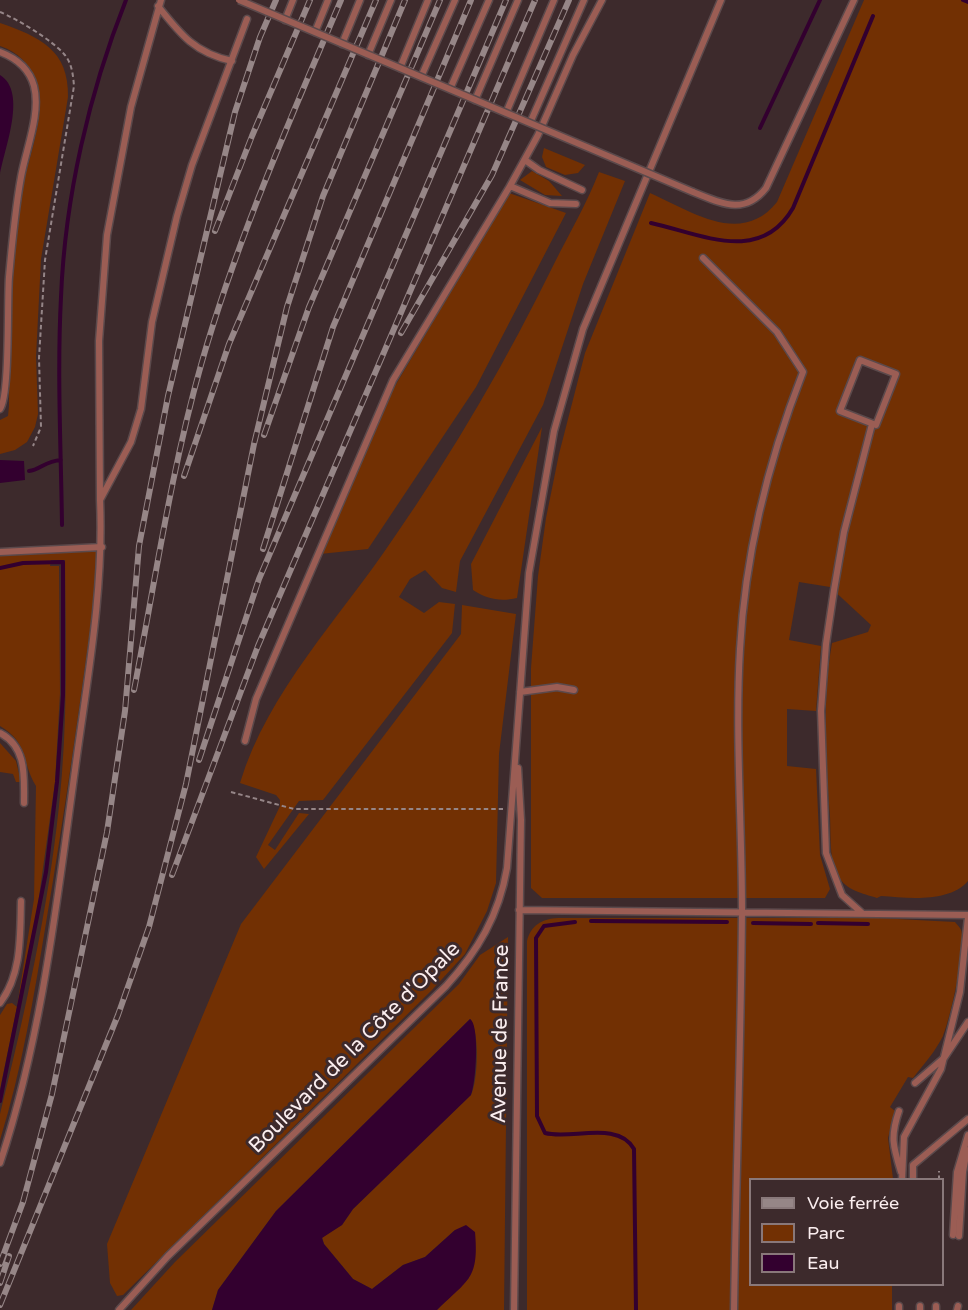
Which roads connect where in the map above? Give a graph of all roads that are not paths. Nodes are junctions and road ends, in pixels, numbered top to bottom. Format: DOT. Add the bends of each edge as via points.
graph roads {
  1 [pos="239,0"];
  2 [pos="293,0"];
  3 [pos="328,0"];
  4 [pos="360,0"];
  5 [pos="391,0"];
  6 [pos="428,0"];
  7 [pos="455,0"];
  8 [pos="489,0"];
  9 [pos="518,0"];
  10 [pos="554,0"];
  11 [pos="584,0"];
  12 [pos="602,0"];
  13 [pos="721,0"];
  14 [pos="854,0"];
  15 [pos="160,3"];
  16 [pos="247,19"];
  17 [pos="285,20"];
  18 [pos="315,32"];
  19 [pos="342,44"];
  20 [pos="0,52"];
  21 [pos="368,55"];
  22 [pos="232,61"];
  23 [pos="400,68"];
  24 [pos="422,77"];
  25 [pos="450,89"];
  26 [pos="475,100"];
  27 [pos="506,113"];
  28 [pos="530,123"];
  29 [pos="525,160"];
  30 [pos="510,186"];
  31 [pos="582,190"];
  32 [pos="576,204"];
  33 [pos="703,258"];
  34 [pos="0,409"];
  35 [pos="872,424"];
  36 [pos="100,500"];
  37 [pos="102,547"];
  38 [pos="0,552"];
  39 [pos="574,690"];
  40 [pos="520,692"];
  41 [pos="0,733"];
  42 [pos="245,741"];
  43 [pos="517,759"];
  44 [pos="24,803"];
  45 [pos="21,902"];
  46 [pos="519,910"];
  47 [pos="742,912"];
  48 [pos="862,913"];
  49 [pos="968,916"];
  50 [pos="0,1003"];
  51 [pos="968,1022"];
  52 [pos="944,1058"];
  53 [pos="915,1083"];
  54 [pos="899,1111"];
  55 [pos="968,1119"];
  56 [pos="968,1135"];
  57 [pos="968,1145"];
  58 [pos="0,1163"];
  59 [pos="902,1178"];
  60 [pos="913,1178"];
  61 [pos="119,1310"];
  62 [pos="514,1310"];
  63 [pos="734,1310"];
  1 -- 17 [label="lane, bridge"];
  2 -- 17 [label="lane"];
  3 -- 18 [label="lane"];
  4 -- 19 [label="lane"];
  5 -- 21 [label="lane"];
  6 -- 23 [label="lane"];
  7 -- 24 [label="lane"];
  8 -- 25 [label="lane"];
  9 -- 26 [label="lane"];
  10 -- 27 [label="lane"];
  11 -- 28 [label="lane"];
  12 -- 29 [label="lane" via="577,45"];
  13 -- 40 [label="lane" via="583,329 561,404 530,562"];
  14 -- 28 [label="lane, bridge" via="758,198 735,206"];
  15 -- 22 [label="lane" via="179,34 216,58"];
  15 -- 36 [label="lane" via="131,107 102,276"];
  16 -- 22 [label="lane"];
  17 -- 18 [label="lane, bridge"];
  18 -- 19 [label="lane, bridge"];
  19 -- 21 [label="lane, bridge"];
  20 -- 34 [label="lane" via="17,60 29,75 35,109 15,211 5,392"];
  21 -- 23 [label="lane, bridge"];
  22 -- 36 [label="lane" via="177,216 152,322 141,409 131,442"];
  23 -- 24 [label="lane, bridge"];
  24 -- 25 [label="lane, bridge"];
  25 -- 26 [label="lane, bridge"];
  26 -- 27 [label="lane, bridge"];
  27 -- 28 [label="lane, bridge"];
  29 -- 30 [label="lane"];
  29 -- 31 [label="lane"];
  30 -- 32 [label="lane" via="550,203"];
  30 -- 42 [label="lane" via="393,380 260,689"];
  33 -- 47 [label="lane" via="777,332 803,372 782,424 765,485 740,646"];
  35 -- 35 [label="lane" via="840,411 860,360 896,374 876,425"];
  35 -- 48 [label="lane" via="844,532 826,644 821,711 826,853 842,895"];
  36 -- 37 [label="lane"];
  37 -- 38 [label="lane"];
  37 -- 58 [label="lane" via="99,599 46,971"];
  39 -- 40 [label="lane" via="557,687"];
  40 -- 43 [label="lane"];
  41 -- 44 [label="lane" via="10,738 20,754"];
  43 -- 46 [label="lane, Avenue de France" via="521,820"];
  43 -- 61 [label="lane, Boulevard de la Côte d'Opale" via="509,809 507,868 484,937 468,962 168,1256"];
  45 -- 50 [label="lane" via="20,951 15,975"];
  46 -- 47 [label="lane"];
  46 -- 62 [label="lane, Avenue de France"];
  47 -- 48 [label="lane"];
  47 -- 63 [label="lane"];
  48 -- 49 [label="lane"];
  49 -- 52 [label="lane" via="960,992"];
  51 -- 52 [label="lane"];
  52 -- 53 [label="lane"];
  52 -- 59 [label="lane" via="904,1137"];
  54 -- 59 [label="lane" via="892,1144"];
  55 -- 60 [label="lane" via="913,1164"];
  56 -- 57 [label="lane" via="957,1172 956,1236"];
}
